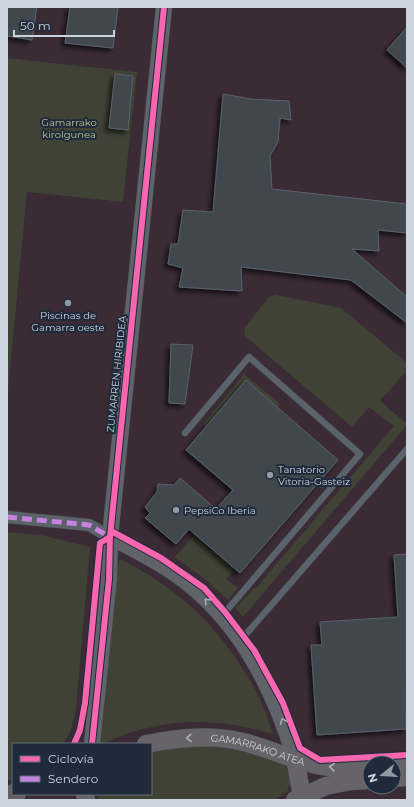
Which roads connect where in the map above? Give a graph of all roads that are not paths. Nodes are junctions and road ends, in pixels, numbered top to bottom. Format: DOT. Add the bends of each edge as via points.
graph roads {
  1 [pos="164,7"];
  2 [pos="184,434"];
  3 [pos="407,449"];
  4 [pos="7,516"];
  5 [pos="110,537"];
  6 [pos="222,616"];
  7 [pos="241,640"];
  8 [pos="92,743"];
  9 [pos="152,743"];
  10 [pos="295,758"];
  11 [pos="362,766"];
  12 [pos="362,780"];
  13 [pos="300,799"];
  1 -- 5 [label="street, ZUMARREN HIRIBIDEA"];
  2 -- 6 [label="lane" via="249,357 360,454"];
  3 -- 7 [label="lane"];
  4 -- 5 [label="street" via="89,525"];
  6 -- 5 [label="street, one-way" via="174,573"];
  5 -- 8 [label="street, ZUMARREN HIRIBIDEA" via="109,579"];
  6 -- 7 [label="street"];
  10 -- 7 [label="street, one-way" via="272,693"];
  10 -- 9 [label="main road, GAMARRAKO ATEA, one-way" via="229,739 174,739"];
  11 -- 10 [label="main road, GAMARRAKO ATEA, one-way" via="331,768"];
  10 -- 13 [label="main road"];
  12 -- 13 [label="main road" via="326,786"];
}
